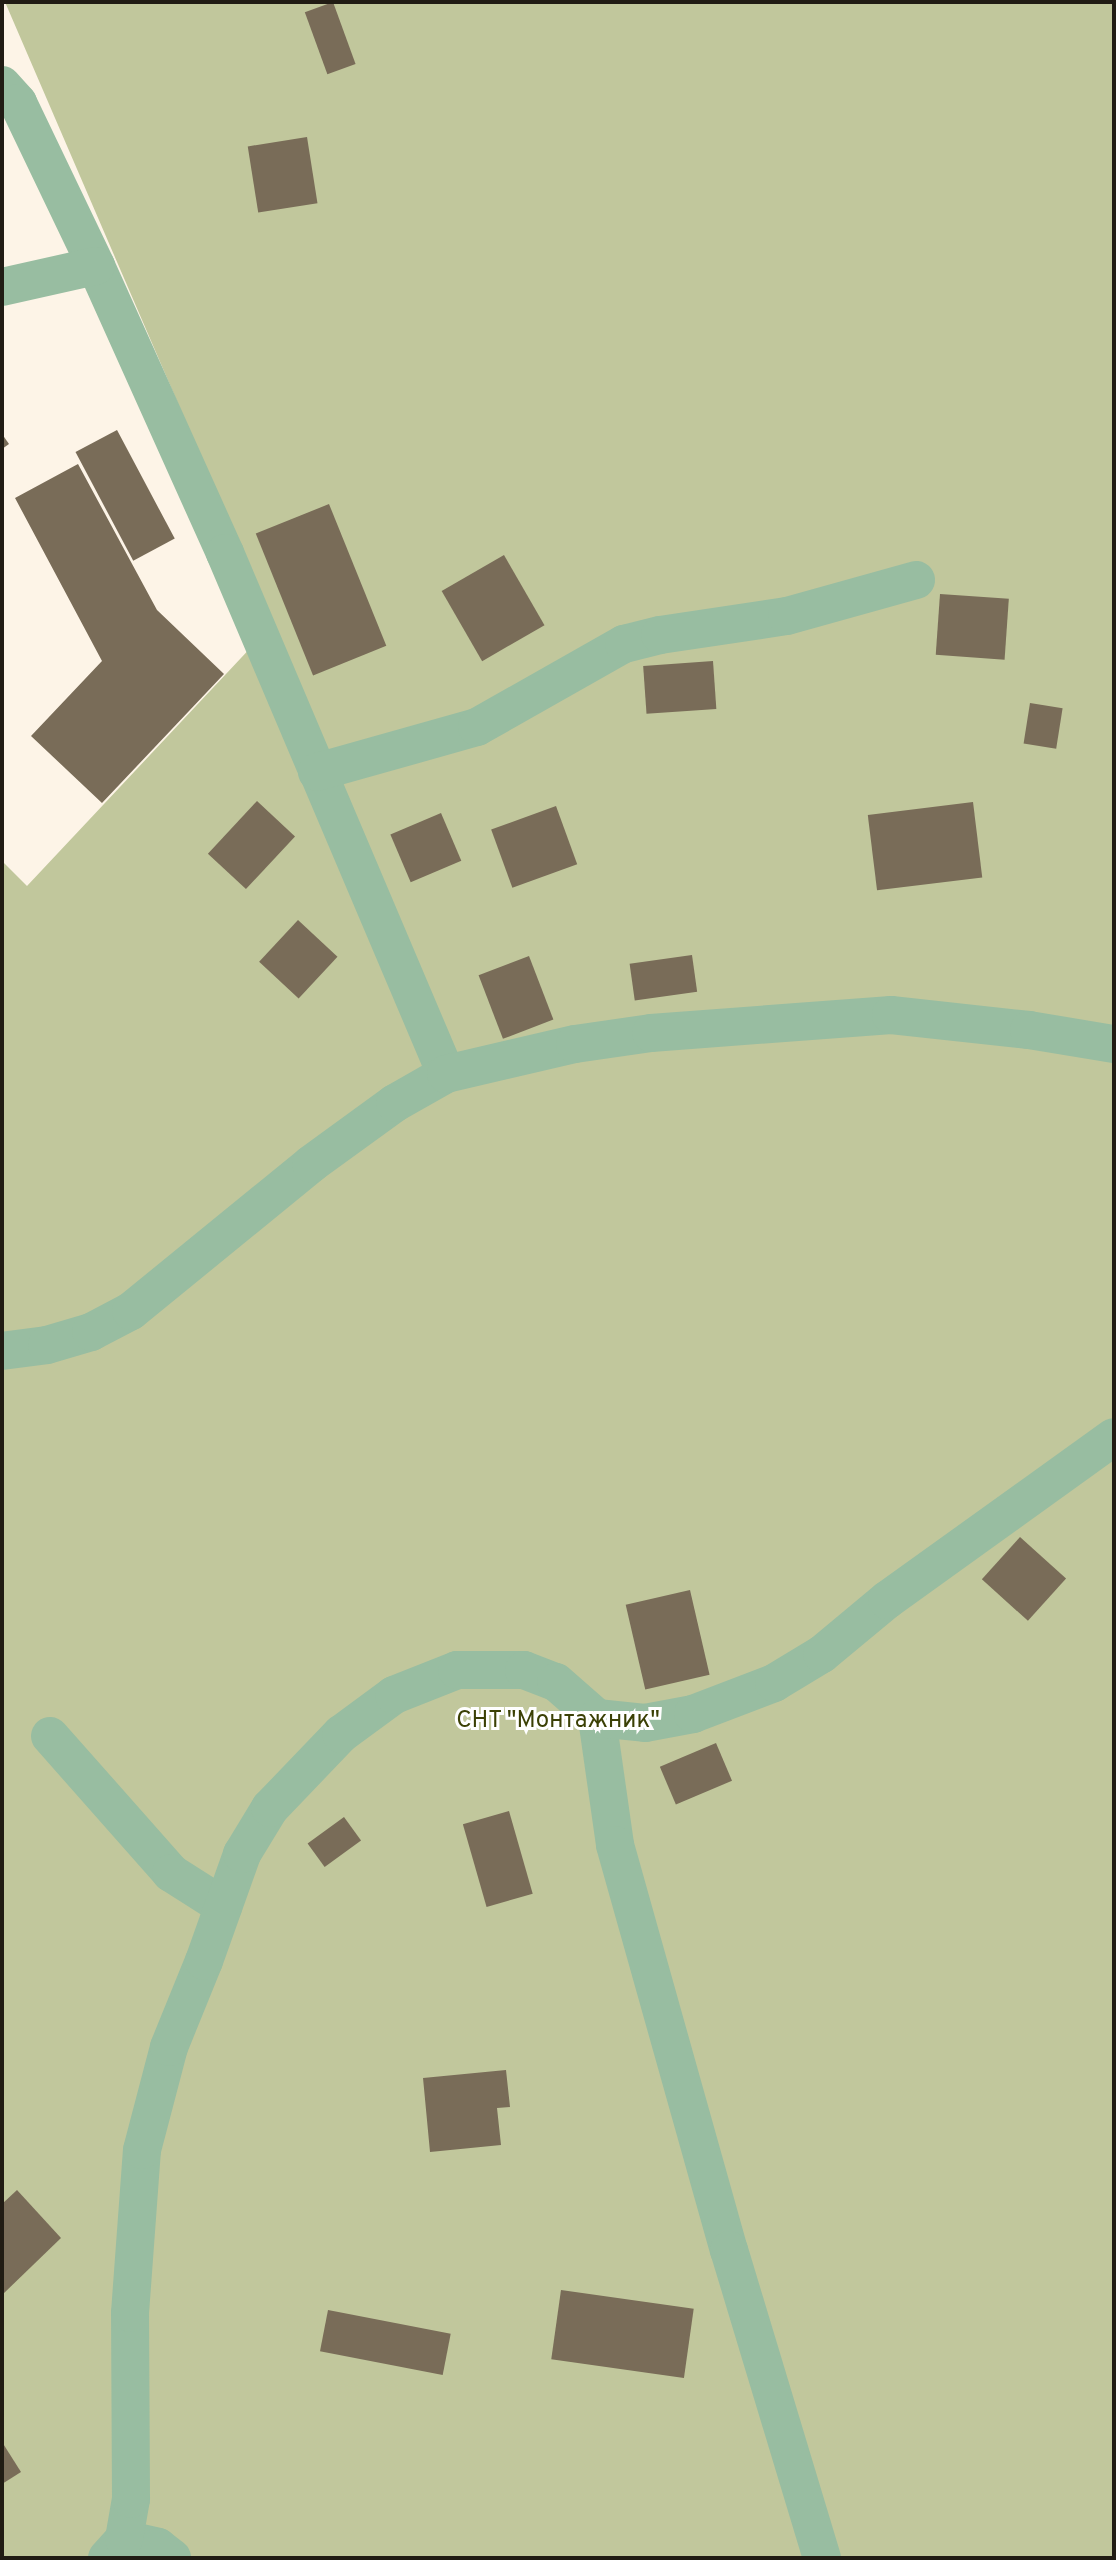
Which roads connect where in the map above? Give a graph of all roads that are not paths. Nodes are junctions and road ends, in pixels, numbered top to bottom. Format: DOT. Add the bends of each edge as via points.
graph roads {
  1 [pos="2,85"];
  2 [pos="96,266"];
  3 [pos="2,287"];
  4 [pos="916,580"];
  5 [pos="317,772"];
  6 [pos="1114,1044"];
  7 [pos="446,1074"];
  8 [pos="2,1351"];
  9 [pos="1114,1437"];
  10 [pos="597,1718"];
  11 [pos="50,1736"];
  12 [pos="223,1906"];
  13 [pos="116,2548"];
  14 [pos="172,2558"];
  15 [pos="822,2558"];
  1 -- 2 [label="street" via="18,103"];
  2 -- 3 [label="street"];
  2 -- 5 [label="street"];
  4 -- 5 [label="street" via="787,616 624,644 477,727"];
  5 -- 7 [label="street"];
  6 -- 7 [label="street" via="891,1016 651,1033 575,1044"];
  7 -- 8 [label="street" via="395,1103 312,1164 131,1311 91,1332 47,1345"];
  9 -- 10 [label="street" via="887,1600 822,1654 774,1683 692,1714 645,1723"];
  10 -- 12 [label="street" via="556,1682 524,1670 457,1671 394,1695 341,1734 270,1808 242,1854"];
  10 -- 15 [label="street" via="615,1845"];
  11 -- 12 [label="street" via="171,1873"];
  12 -- 13 [label="street" via="169,2047 142,2150 130,2313 131,2498"];
  13 -- 14 [label="street" via="158,2547"];
}
